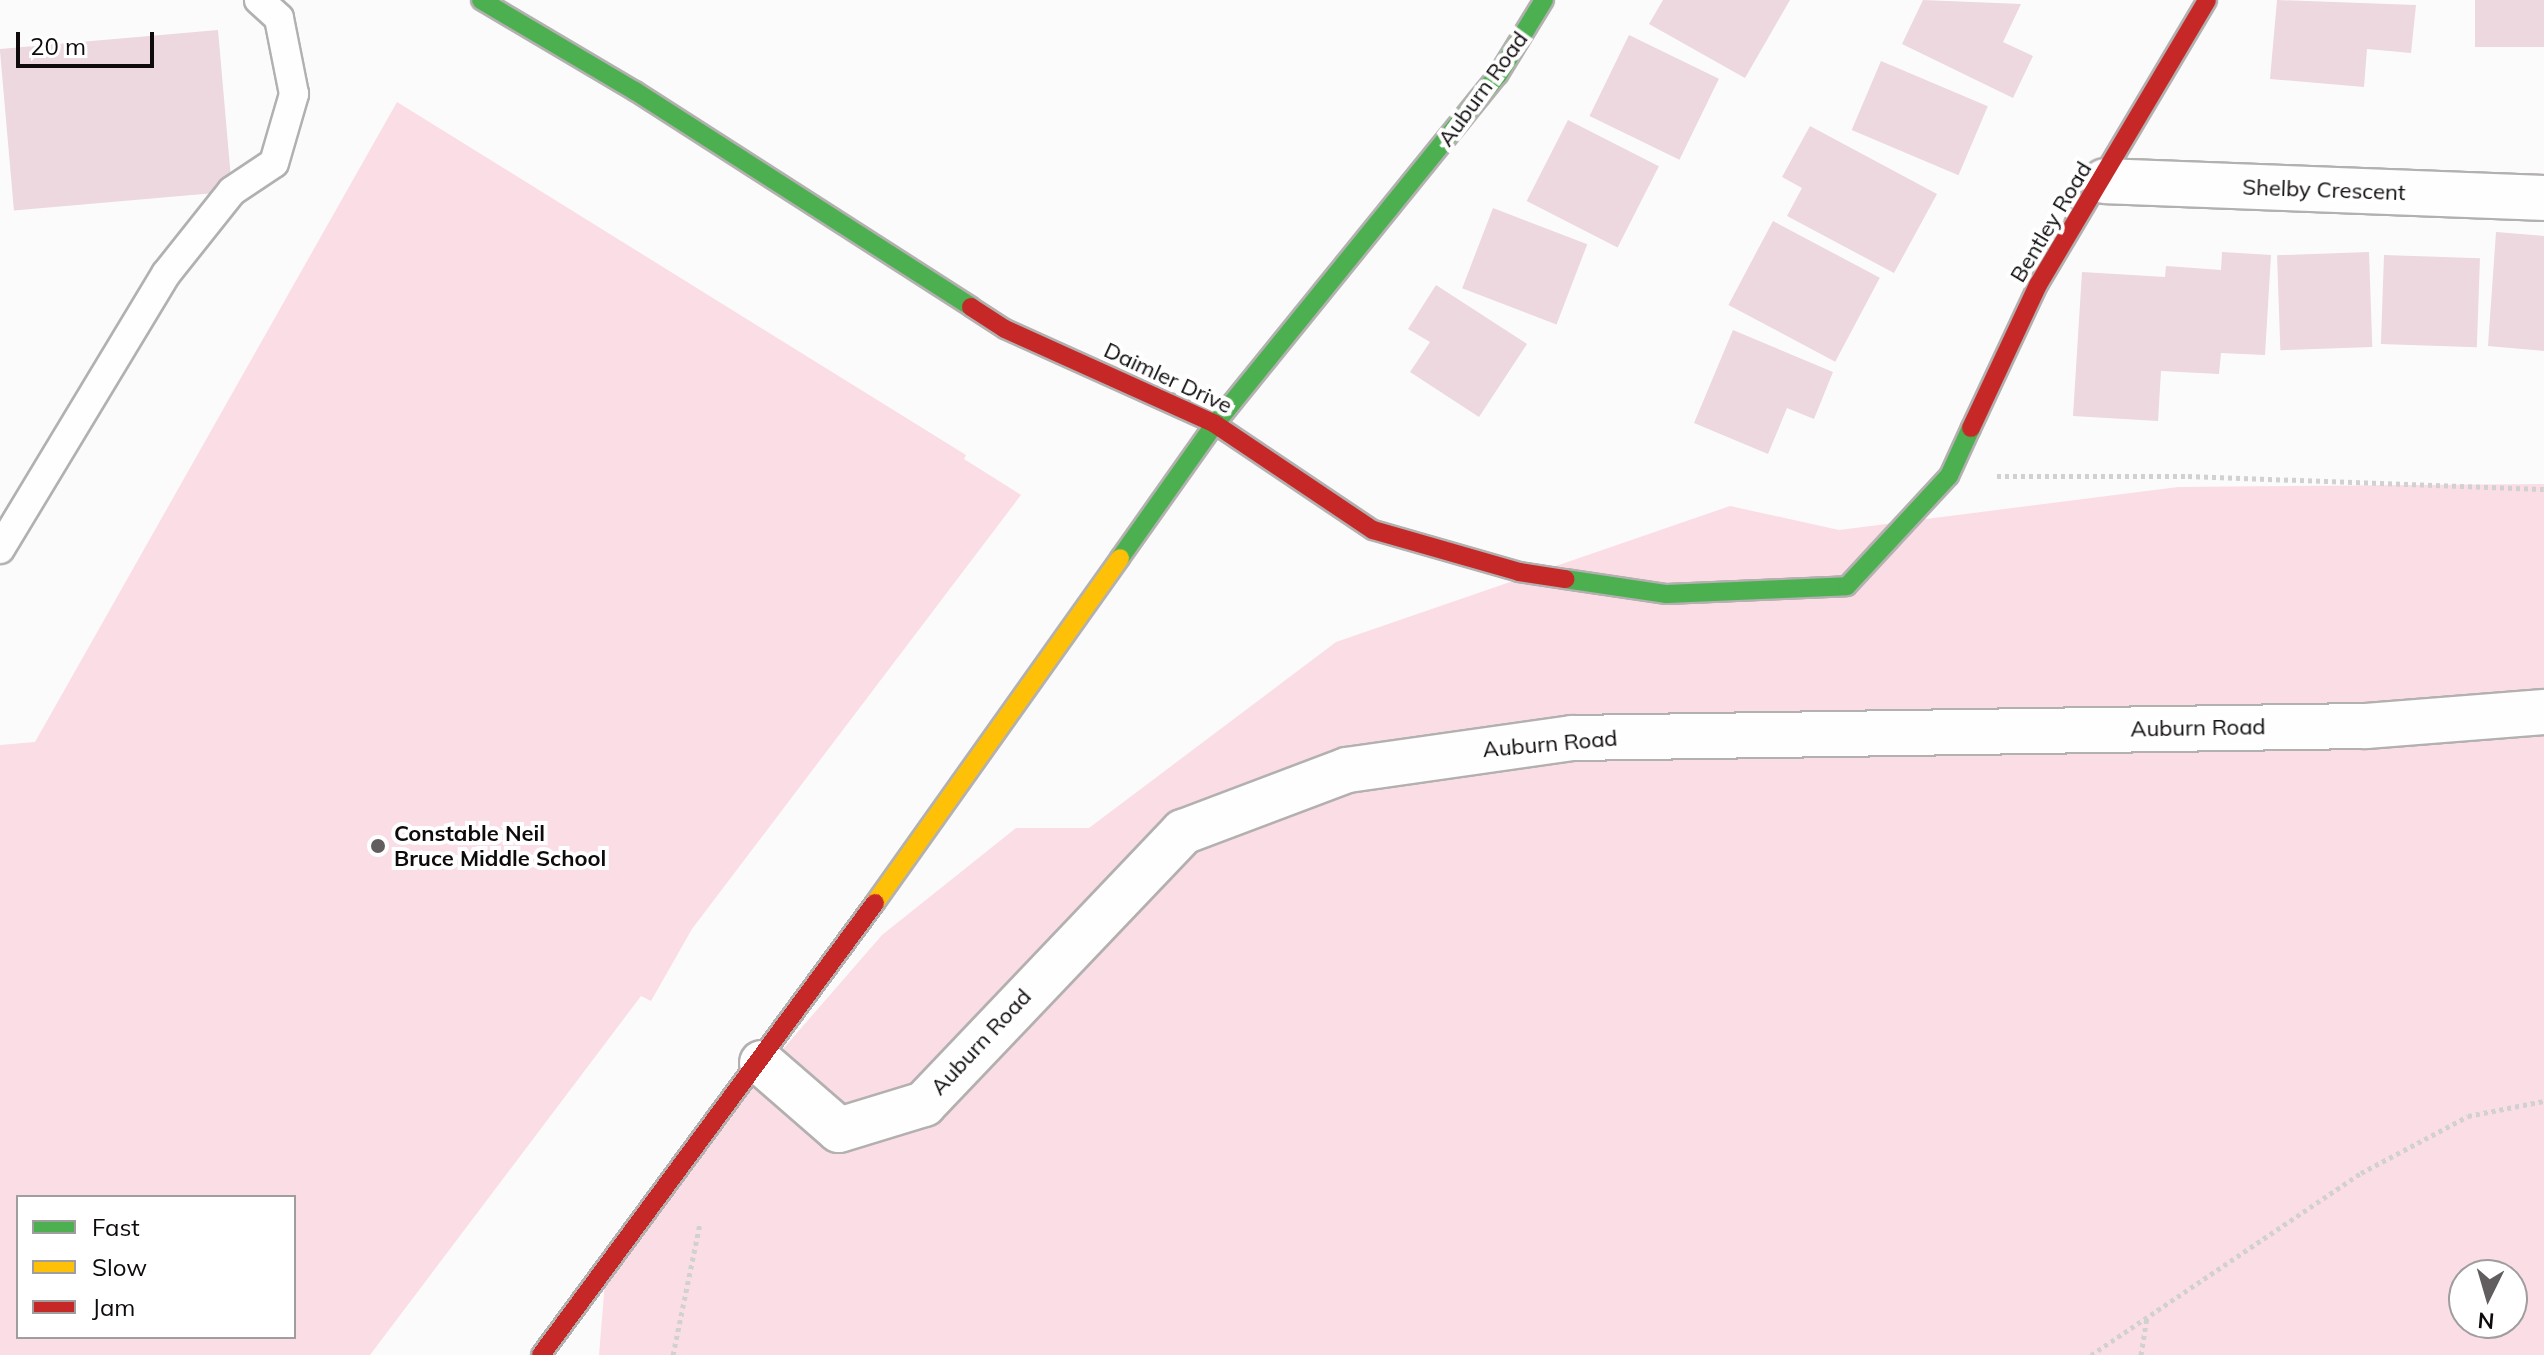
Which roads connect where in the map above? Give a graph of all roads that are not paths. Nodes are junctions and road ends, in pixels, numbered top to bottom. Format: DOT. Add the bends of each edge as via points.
graph roads {
  1 [pos="259,0"];
  2 [pos="481,0"];
  3 [pos="1544,0"];
  4 [pos="2207,0"];
  5 [pos="2105,181"];
  6 [pos="2544,198"];
  7 [pos="1215,424"];
  8 [pos="1949,476"];
  9 [pos="0,549"];
  10 [pos="2544,712"];
  11 [pos="762,1063"];
  12 [pos="541,1355"];
  1 -- 9 [label="lane" via="279,18 294,94 274,163 232,191 166,274"];
  2 -- 7 [label="street, Daimler Drive" via="635,91 1005,329"];
  3 -- 7 [label="street, Auburn Road" via="1498,75"];
  4 -- 5 [label="street, Bentley Road"];
  5 -- 6 [label="street, Shelby Crescent"];
  5 -- 8 [label="street, Bentley Road" via="2038,285"];
  7 -- 8 [label="street, Daimler Drive" via="1373,530 1519,572 1667,594 1847,586"];
  7 -- 11 [label="street, Auburn Road"];
  10 -- 11 [label="street, Auburn Road" via="2366,726 1572,738 1347,770 1183,832 924,1104 839,1130"];
  11 -- 12 [label="street, Auburn Road"];
}
